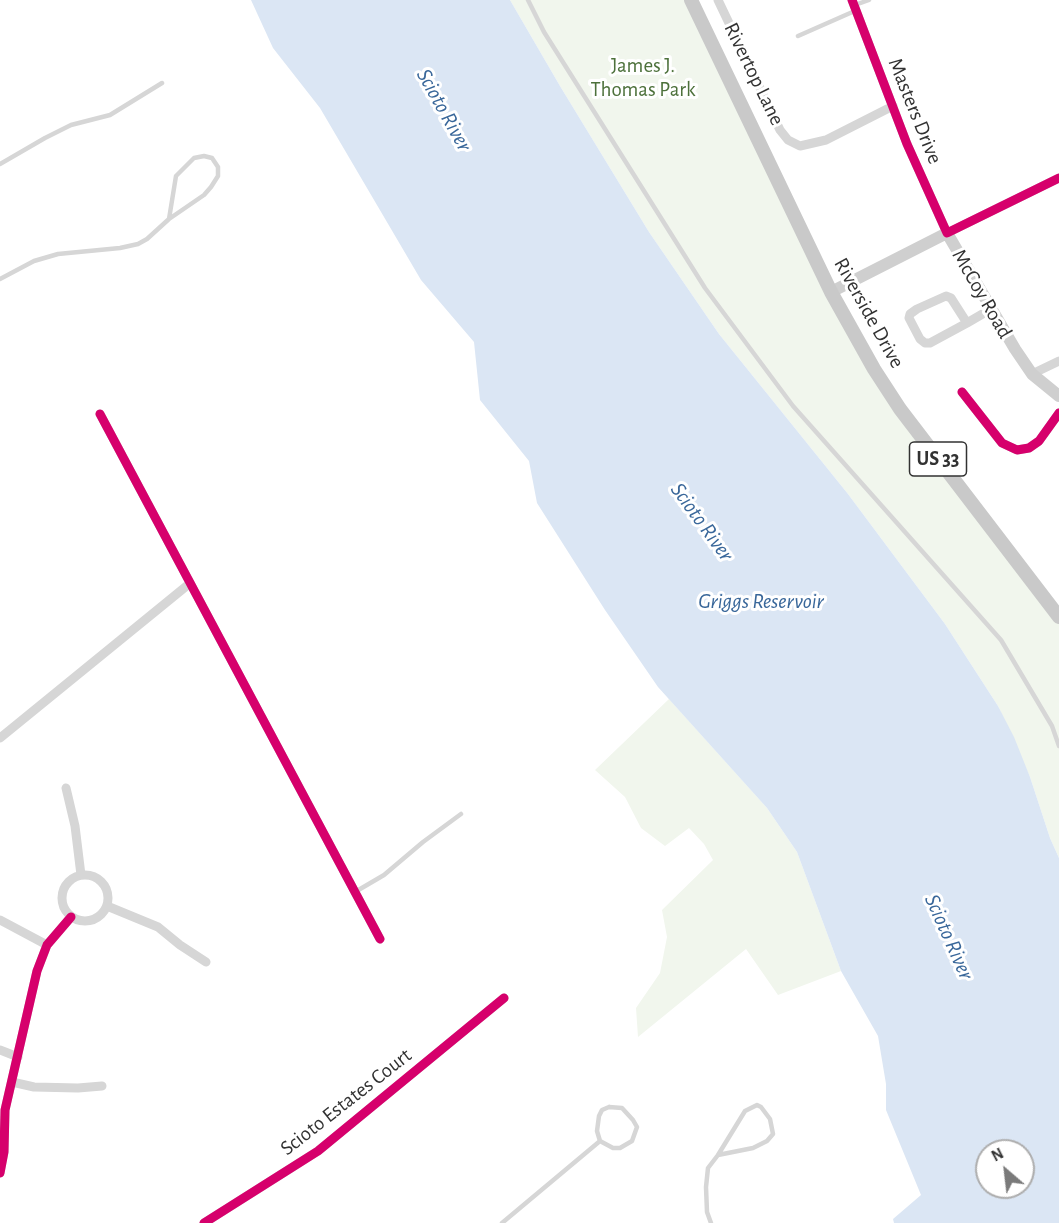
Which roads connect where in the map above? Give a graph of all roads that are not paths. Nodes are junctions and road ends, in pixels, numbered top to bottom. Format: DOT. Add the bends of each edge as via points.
graph roads {
  1 [pos="528,0"];
  2 [pos="691,0"];
  3 [pos="718,0"];
  4 [pos="869,0"];
  5 [pos="854,5"];
  6 [pos="798,36"];
  7 [pos="162,83"];
  8 [pos="893,106"];
  9 [pos="0,164"];
  10 [pos="1059,178"];
  11 [pos="169,219"];
  12 [pos="947,233"];
  13 [pos="0,279"];
  14 [pos="831,292"];
  15 [pos="991,309"];
  16 [pos="967,323"];
  17 [pos="1059,361"];
  18 [pos="1032,374"];
  19 [pos="962,392"];
  20 [pos="1059,396"];
  21 [pos="1059,413"];
  22 [pos="100,414"];
  23 [pos="189,584"];
  24 [pos="1054,606"];
  25 [pos="1059,617"];
  26 [pos="0,738"];
  27 [pos="1059,746"];
  28 [pos="66,788"];
  29 [pos="461,814"];
  30 [pos="81,875"];
  31 [pos="355,892"];
  32 [pos="107,906"];
  33 [pos="71,916"];
  34 [pos="0,920"];
  35 [pos="380,939"];
  36 [pos="47,945"];
  37 [pos="206,962"];
  38 [pos="504,998"];
  39 [pos="0,1050"];
  40 [pos="18,1057"];
  41 [pos="12,1082"];
  42 [pos="102,1086"];
  43 [pos="600,1141"];
  44 [pos="718,1155"];
  45 [pos="0,1173"];
  46 [pos="204,1223"];
  47 [pos="502,1223"];
  48 [pos="711,1223"];
  1 -- 27 [label="lane" via="544,32 705,288 794,406 1001,640 1052,726"];
  2 -- 14 [label="main road, Riverside Drive / US 33"];
  3 -- 8 [label="street, Rivertop Lane" via="788,140 800,146 826,140"];
  4 -- 5 [label="lane"];
  5 -- 6 [label="lane"];
  5 -- 8 [label="street, Masters Drive"];
  7 -- 9 [label="lane" via="110,115 71,125"];
  8 -- 12 [label="street, Masters Drive"];
  10 -- 12 [label="street"];
  11 -- 11 [label="lane" via="176,176 195,158 212,158 218,176 211,187"];
  11 -- 13 [label="lane" via="138,243 58,254 34,261"];
  12 -- 14 [label="main road, McCoy Road"];
  12 -- 15 [label="main road, McCoy Road"];
  14 -- 24 [label="main road, Riverside Drive / US 33" via="900,409"];
  15 -- 16 [label="street"];
  15 -- 18 [label="main road, McCoy Road"];
  16 -- 16 [label="street" via="925,343 909,318 917,309 946,296 957,305"];
  17 -- 18 [label="street"];
  18 -- 20 [label="main road, McCoy Road"];
  19 -- 21 [label="street" via="1002,442 1017,450 1038,441"];
  22 -- 23 [label="street"];
  23 -- 26 [label="street"];
  23 -- 31 [label="street"];
  24 -- 25 [label="main road, Riverside Drive / US 33"];
  28 -- 30 [label="street"];
  29 -- 31 [label="lane" via="384,875"];
  30 -- 32 [label="street" via="101,880 108,892"];
  30 -- 33 [label="street" via="69,880 62,892 63,906"];
  31 -- 35 [label="street"];
  32 -- 33 [label="street" via="91,920"];
  32 -- 37 [label="street" via="158,927"];
  33 -- 36 [label="street"];
  34 -- 36 [label="street"];
  36 -- 40 [label="street" via="37,971"];
  38 -- 46 [label="street, Scioto Estates Court" via="318,1151"];
  39 -- 40 [label="street"];
  40 -- 41 [label="street"];
  41 -- 42 [label="street" via="34,1087"];
  41 -- 45 [label="street" via="5,1110"];
  43 -- 43 [label="lane" via="613,1148 632,1141 637,1127 622,1108 602,1110 597,1123"];
  43 -- 47 [label="lane"];
  44 -- 44 [label="lane" via="745,1111 761,1107 770,1119 773,1134 767,1141"];
  44 -- 48 [label="lane" via="708,1168 706,1187 706,1212"];
}
